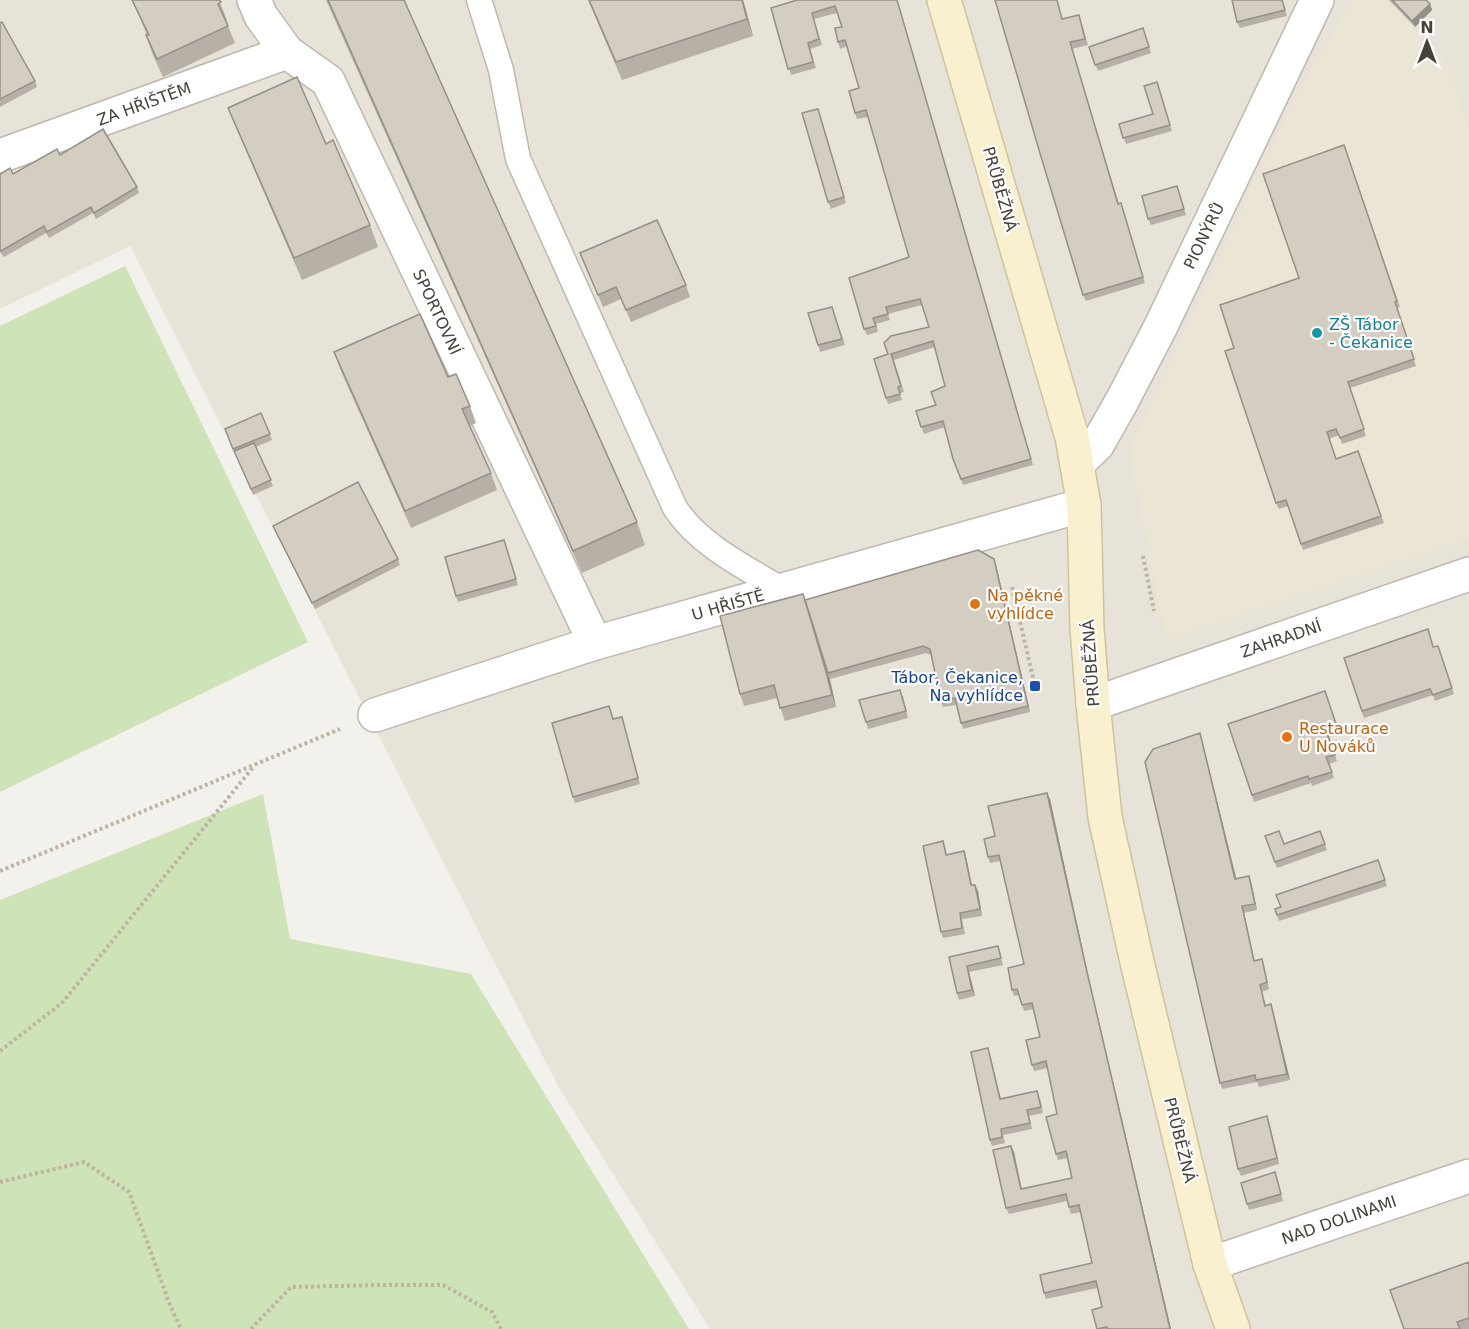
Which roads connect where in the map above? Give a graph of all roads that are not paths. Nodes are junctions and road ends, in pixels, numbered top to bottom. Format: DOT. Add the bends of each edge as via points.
graph roads {
  1 [pos="254,0"];
  2 [pos="479,0"];
  3 [pos="944,0"];
  4 [pos="1317,0"];
  5 [pos="287,52"];
  6 [pos="0,156"];
  7 [pos="1077,464"];
  8 [pos="1084,505"];
  9 [pos="1469,574"];
  10 [pos="783,590"];
  11 [pos="595,643"];
  12 [pos="1093,704"];
  13 [pos="375,715"];
  14 [pos="1469,1176"];
  15 [pos="1210,1264"];
  16 [pos="1233,1329"];
  1 -- 5 [label="street, SPORTOVNÍ"];
  2 -- 10 [label="lane" via="501,70 518,159 675,508 700,536"];
  3 -- 7 [label="main road, PRŮBĚŽNÁ"];
  4 -- 7 [label="street, PIONÝRŮ" via="1160,328 1097,445"];
  5 -- 6 [label="street, ZA HŘIŠTĚM"];
  5 -- 11 [label="street, SPORTOVNÍ" via="328,81"];
  7 -- 8 [label="main road, PRŮBĚŽNÁ"];
  8 -- 10 [label="street, U HŘIŠTĚ"];
  8 -- 12 [label="main road, PRŮBĚŽNÁ"];
  9 -- 12 [label="street, ZAHRADNÍ"];
  10 -- 11 [label="street, U HŘIŠTĚ"];
  11 -- 13 [label="street, U HŘIŠTĚ"];
  12 -- 15 [label="main road, PRŮBĚŽNÁ" via="1105,817"];
  14 -- 15 [label="street, NAD DOLINAMI"];
  15 -- 16 [label="main road, PRŮBĚŽNÁ"];
}
